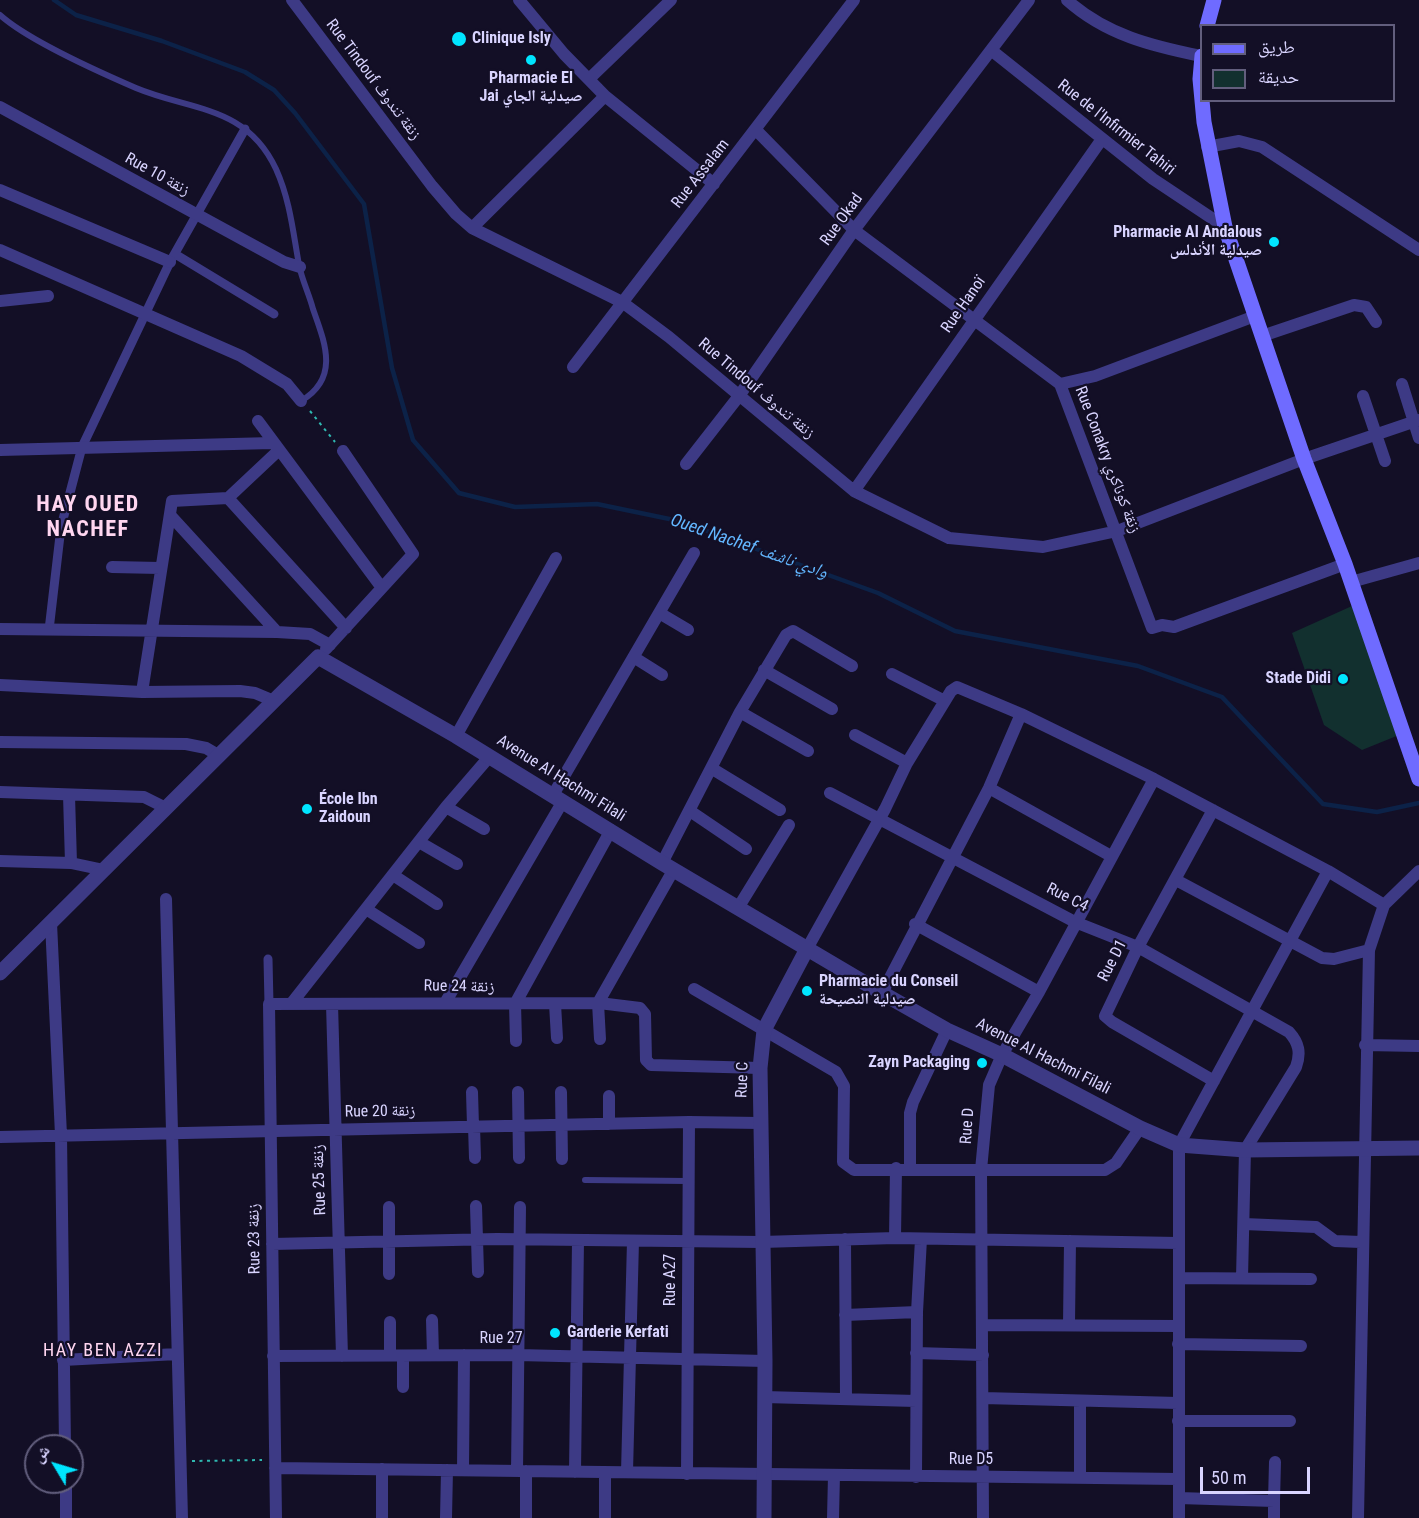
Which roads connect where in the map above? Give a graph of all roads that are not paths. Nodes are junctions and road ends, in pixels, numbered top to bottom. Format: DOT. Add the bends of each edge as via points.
graph roads {
  1 [pos="292,0"];
  2 [pos="519,0"];
  3 [pos="854,0"];
  4 [pos="1029,0"];
  5 [pos="1214,0"];
  6 [pos="664,2"];
  7 [pos="1073,2"];
  8 [pos="0,15"];
  9 [pos="1208,24"];
  10 [pos="991,50"];
  11 [pos="1200,56"];
  12 [pos="589,79"];
  13 [pos="605,96"];
  14 [pos="1201,102"];
  15 [pos="0,107"];
  16 [pos="245,129"];
  17 [pos="756,130"];
  18 [pos="1102,139"];
  19 [pos="1207,147"];
  20 [pos="714,184"];
  21 [pos="0,190"];
  22 [pos="196,216"];
  23 [pos="1225,227"];
  24 [pos="472,228"];
  25 [pos="854,230"];
  26 [pos="0,250"];
  27 [pos="1419,250"];
  28 [pos="172,258"];
  29 [pos="300,267"];
  30 [pos="48,296"];
  31 [pos="0,301"];
  32 [pos="622,302"];
  33 [pos="274,314"];
  34 [pos="144,315"];
  35 [pos="1255,316"];
  36 [pos="973,319"];
  37 [pos="1376,322"];
  38 [pos="1262,336"];
  39 [pos="573,367"];
  40 [pos="1060,384"];
  41 [pos="1402,384"];
  42 [pos="739,396"];
  43 [pos="1363,396"];
  44 [pos="301,401"];
  45 [pos="258,421"];
  46 [pos="1416,421"];
  47 [pos="1375,436"];
  48 [pos="1419,438"];
  49 [pos="82,447"];
  50 [pos="275,447"];
  51 [pos="0,450"];
  52 [pos="343,451"];
  53 [pos="1304,459"];
  54 [pos="1385,461"];
  55 [pos="686,464"];
  56 [pos="854,491"];
  57 [pos="228,498"];
  58 [pos="170,516"];
  59 [pos="1117,531"];
  60 [pos="694,553"];
  61 [pos="556,558"];
  62 [pos="1419,562"];
  63 [pos="1344,564"];
  64 [pos="112,567"];
  65 [pos="160,568"];
  66 [pos="1351,582"];
  67 [pos="382,588"];
  68 [pos="661,614"];
  69 [pos="346,628"];
  70 [pos="0,630"];
  71 [pos="49,630"];
  72 [pos="688,630"];
  73 [pos="152,632"];
  74 [pos="277,632"];
  75 [pos="330,645"];
  76 [pos="318,657"];
  77 [pos="634,658"];
  78 [pos="852,666"];
  79 [pos="764,670"];
  80 [pos="892,674"];
  81 [pos="662,675"];
  82 [pos="0,685"];
  83 [pos="142,692"];
  84 [pos="948,696"];
  85 [pos="274,701"];
  86 [pos="832,709"];
  87 [pos="740,712"];
  88 [pos="1021,714"];
  89 [pos="855,735"];
  90 [pos="456,736"];
  91 [pos="0,742"];
  92 [pos="808,751"];
  93 [pos="218,755"];
  94 [pos="490,756"];
  95 [pos="1416,762"];
  96 [pos="907,763"];
  97 [pos="711,768"];
  98 [pos="1154,779"];
  99 [pos="1419,779"];
  100 [pos="988,788"];
  101 [pos="0,792"];
  102 [pos="830,793"];
  103 [pos="69,795"];
  104 [pos="558,798"];
  105 [pos="446,807"];
  106 [pos="166,808"];
  107 [pos="780,810"];
  108 [pos="1213,810"];
  109 [pos="690,811"];
  110 [pos="878,820"];
  111 [pos="789,825"];
  112 [pos="484,830"];
  113 [pos="611,830"];
  114 [pos="419,842"];
  115 [pos="746,849"];
  116 [pos="951,856"];
  117 [pos="1111,856"];
  118 [pos="0,861"];
  119 [pos="71,863"];
  120 [pos="457,864"];
  121 [pos="668,866"];
  122 [pos="104,870"];
  123 [pos="1328,871"];
  124 [pos="1419,871"];
  125 [pos="393,875"];
  126 [pos="1176,880"];
  127 [pos="166,899"];
  128 [pos="437,904"];
  129 [pos="1384,905"];
  130 [pos="738,908"];
  131 [pos="366,909"];
  132 [pos="1076,922"];
  133 [pos="51,923"];
  134 [pos="915,924"];
  135 [pos="1290,941"];
  136 [pos="419,943"];
  137 [pos="808,947"];
  138 [pos="1138,947"];
  139 [pos="1369,950"];
  140 [pos="268,959"];
  141 [pos="0,974"];
  142 [pos="694,989"];
  143 [pos="1039,992"];
  144 [pos="882,993"];
  145 [pos="445,1002"];
  146 [pos="268,1004"];
  147 [pos="291,1004"];
  148 [pos="332,1004"];
  149 [pos="515,1004"];
  150 [pos="555,1004"];
  151 [pos="598,1004"];
  152 [pos="1253,1011"];
  153 [pos="764,1030"];
  154 [pos="947,1030"];
  155 [pos="557,1038"];
  156 [pos="600,1039"];
  157 [pos="516,1041"];
  158 [pos="1365,1046"];
  159 [pos="1419,1046"];
  160 [pos="1002,1055"];
  161 [pos="760,1068"];
  162 [pos="1214,1081"];
  163 [pos="472,1092"];
  164 [pos="518,1092"];
  165 [pos="561,1092"];
  166 [pos="609,1096"];
  167 [pos="689,1122"];
  168 [pos="760,1123"];
  169 [pos="561,1124"];
  170 [pos="609,1124"];
  171 [pos="519,1125"];
  172 [pos="474,1126"];
  173 [pos="1140,1128"];
  174 [pos="335,1129"];
  175 [pos="270,1131"];
  176 [pos="172,1133"];
  177 [pos="61,1135"];
  178 [pos="0,1137"];
  179 [pos="1179,1145"];
  180 [pos="1364,1148"];
  181 [pos="1419,1148"];
  182 [pos="1245,1150"];
  183 [pos="476,1158"];
  184 [pos="519,1158"];
  185 [pos="562,1159"];
  186 [pos="896,1168"];
  187 [pos="910,1168"];
  188 [pos="981,1170"];
  189 [pos="585,1180"];
  190 [pos="688,1181"];
  191 [pos="476,1206"];
  192 [pos="520,1207"];
  193 [pos="389,1208"];
  194 [pos="1244,1224"];
  195 [pos="895,1238"];
  196 [pos="845,1239"];
  197 [pos="921,1239"];
  198 [pos="981,1239"];
  199 [pos="477,1240"];
  200 [pos="520,1240"];
  201 [pos="389,1241"];
  202 [pos="578,1241"];
  203 [pos="688,1241"];
  204 [pos="1070,1241"];
  205 [pos="633,1242"];
  206 [pos="762,1242"];
  207 [pos="1361,1242"];
  208 [pos="339,1243"];
  209 [pos="1178,1243"];
  210 [pos="272,1244"];
  211 [pos="478,1272"];
  212 [pos="389,1274"];
  213 [pos="1179,1278"];
  214 [pos="1242,1278"];
  215 [pos="1311,1279"];
  216 [pos="917,1312"];
  217 [pos="845,1315"];
  218 [pos="432,1320"];
  219 [pos="390,1322"];
  220 [pos="982,1324"];
  221 [pos="1070,1324"];
  222 [pos="1179,1326"];
  223 [pos="1178,1344"];
  224 [pos="1301,1346"];
  225 [pos="916,1353"];
  226 [pos="177,1354"];
  227 [pos="983,1354"];
  228 [pos="390,1355"];
  229 [pos="433,1355"];
  230 [pos="464,1355"];
  231 [pos="518,1355"];
  232 [pos="273,1356"];
  233 [pos="342,1356"];
  234 [pos="403,1356"];
  235 [pos="575,1356"];
  236 [pos="630,1357"];
  237 [pos="688,1358"];
  238 [pos="63,1360"];
  239 [pos="765,1361"];
  240 [pos="403,1387"];
  241 [pos="764,1397"];
  242 [pos="846,1398"];
  243 [pos="983,1398"];
  244 [pos="916,1401"];
  245 [pos="1080,1401"];
  246 [pos="1178,1403"];
  247 [pos="1290,1420"];
  248 [pos="1178,1421"];
  249 [pos="65,1434"];
  250 [pos="1275,1462"];
  251 [pos="275,1464"];
  252 [pos="382,1469"];
  253 [pos="447,1470"];
  254 [pos="463,1470"];
  255 [pos="522,1471"];
  256 [pos="574,1472"];
  257 [pos="605,1472"];
  258 [pos="627,1472"];
  259 [pos="687,1474"];
  260 [pos="764,1474"];
  261 [pos="834,1475"];
  262 [pos="916,1477"];
  263 [pos="983,1477"];
  264 [pos="1080,1478"];
  265 [pos="1178,1479"];
  266 [pos="66,1494"];
  267 [pos="1179,1498"];
  268 [pos="1269,1501"];
  269 [pos="66,1518"];
  270 [pos="182,1518"];
  271 [pos="276,1518"];
  272 [pos="382,1518"];
  273 [pos="446,1518"];
  274 [pos="526,1518"];
  275 [pos="605,1518"];
  276 [pos="764,1518"];
  277 [pos="833,1518"];
  278 [pos="982,1518"];
  279 [pos="1179,1518"];
  280 [pos="1274,1518"];
  281 [pos="1358,1518"];
  1 -- 24 [label="street, Rue Tindouf زنقة تندوف" via="432,186"];
  2 -- 12 [label="street"];
  3 -- 17 [label="street, Rue Assalam"];
  4 -- 10 [label="street, Rue Okad"];
  5 -- 9 [label="main road"];
  6 -- 12 [label="street"];
  7 -- 11 [label="street" via="1108,28 1137,41"];
  8 -- 16 [label="lane" via="68,55 137,88 217,112"];
  10 -- 18 [label="street, Rue de l'Infirmier Tahiri"];
  10 -- 25 [label="street, Rue Okad"];
  12 -- 13 [label="street"];
  13 -- 20 [label="street"];
  13 -- 24 [label="street"];
  14 -- 19 [label="main road"];
  15 -- 22 [label="street, Rue 10 زنقة"];
  16 -- 22 [label="street"];
  16 -- 29 [label="lane" via="263,147 279,178 289,207"];
  17 -- 20 [label="street, Rue Assalam"];
  17 -- 25 [label="street, Rue Conakry زنقة كوناكري"];
  18 -- 23 [label="street, Rue de l'Infirmier Tahiri"];
  18 -- 36 [label="street, Rue Hanoï"];
  19 -- 23 [label="main road"];
  19 -- 27 [label="street" via="1239,141 1262,147"];
  20 -- 32 [label="street, Rue Assalam"];
  21 -- 28 [label="street"];
  22 -- 28 [label="street"];
  22 -- 29 [label="street, Rue 10 زنقة"];
  23 -- 35 [label="main road"];
  24 -- 32 [label="street, Rue Tindouf زنقة تندوف"];
  25 -- 36 [label="street, Rue Conakry زنقة كوناكري"];
  25 -- 42 [label="street, Rue Okad"];
  26 -- 34 [label="street"];
  28 -- 33 [label="street"];
  28 -- 34 [label="street"];
  29 -- 44 [label="lane" via="327,353 322,381 316,391"];
  30 -- 31 [label="street"];
  32 -- 39 [label="street, Rue Assalam"];
  32 -- 42 [label="street, Rue Tindouf زنقة تندوف"];
  34 -- 44 [label="street" via="267,370 287,384"];
  34 -- 49 [label="street"];
  35 -- 38 [label="main road"];
  35 -- 40 [label="street" via="1095,376"];
  36 -- 40 [label="street, Rue Conakry زنقة كوناكري"];
  36 -- 56 [label="street, Rue Hanoï"];
  37 -- 38 [label="street" via="1366,307 1354,305"];
  38 -- 53 [label="main road"];
  40 -- 59 [label="street, Rue Conakry زنقة كوناكري"];
  41 -- 46 [label="street"];
  42 -- 55 [label="street, Rue Okad"];
  42 -- 56 [label="street, Rue Tindouf زنقة تندوف"];
  43 -- 47 [label="street"];
  45 -- 50 [label="street"];
  46 -- 47 [label="street, Rue Tindouf زنقة تندوف"];
  46 -- 48 [label="street"];
  47 -- 53 [label="street, Rue Tindouf زنقة تندوف"];
  47 -- 54 [label="street"];
  49 -- 50 [label="street"];
  49 -- 51 [label="street"];
  49 -- 71 [label="street" via="62,527"];
  50 -- 57 [label="street"];
  50 -- 67 [label="street"];
  52 -- 67 [label="street" via="413,554"];
  53 -- 59 [label="street, Rue Tindouf زنقة تندوف"];
  53 -- 63 [label="main road"];
  56 -- 59 [label="street, Rue Tindouf زنقة تندوف" via="950,537 1043,547"];
  57 -- 58 [label="street" via="175,500"];
  57 -- 69 [label="street"];
  58 -- 65 [label="street"];
  58 -- 74 [label="street"];
  59 -- 63 [label="street, Rue Conakry زنقة كوناكري" via="1152,628 1184,623"];
  60 -- 68 [label="street"];
  61 -- 90 [label="street"];
  62 -- 66 [label="street"];
  63 -- 66 [label="main road"];
  64 -- 65 [label="street"];
  65 -- 73 [label="street"];
  66 -- 95 [label="main road"];
  67 -- 69 [label="street"];
  68 -- 72 [label="street"];
  68 -- 77 [label="street"];
  69 -- 75 [label="street"];
  70 -- 71 [label="street"];
  71 -- 73 [label="street"];
  73 -- 74 [label="street"];
  73 -- 83 [label="street"];
  74 -- 75 [label="street" via="310,634"];
  75 -- 76 [label="street"];
  76 -- 85 [label="street"];
  76 -- 90 [label="street, Avenue Al Hachmi Filali"];
  77 -- 81 [label="street"];
  77 -- 104 [label="street"];
  78 -- 79 [label="street" via="793,631 786,634"];
  79 -- 86 [label="street"];
  79 -- 87 [label="street"];
  80 -- 84 [label="street"];
  82 -- 83 [label="street"];
  83 -- 85 [label="street" via="240,691"];
  84 -- 88 [label="street" via="960,687"];
  84 -- 96 [label="street, Rue C"];
  85 -- 93 [label="street"];
  87 -- 92 [label="street"];
  87 -- 97 [label="street"];
  88 -- 98 [label="street"];
  88 -- 100 [label="street"];
  89 -- 96 [label="street"];
  90 -- 94 [label="street, Avenue Al Hachmi Filali"];
  91 -- 93 [label="street" via="186,744"];
  93 -- 106 [label="street"];
  94 -- 104 [label="street, Avenue Al Hachmi Filali"];
  94 -- 105 [label="street"];
  95 -- 99 [label="main road"];
  96 -- 110 [label="street, Rue C"];
  97 -- 107 [label="street"];
  97 -- 109 [label="street"];
  98 -- 108 [label="street"];
  98 -- 117 [label="street, Rue D"];
  100 -- 116 [label="street"];
  100 -- 117 [label="street"];
  101 -- 103 [label="street"];
  102 -- 110 [label="street, Rue C4"];
  103 -- 106 [label="street" via="144,796"];
  103 -- 119 [label="street"];
  104 -- 113 [label="street, Avenue Al Hachmi Filali"];
  104 -- 145 [label="street"];
  105 -- 112 [label="street"];
  105 -- 114 [label="street"];
  106 -- 122 [label="street"];
  108 -- 123 [label="street"];
  108 -- 126 [label="street, Rue D1"];
  109 -- 115 [label="street"];
  109 -- 121 [label="street"];
  110 -- 116 [label="street, Rue C4"];
  110 -- 137 [label="street, Rue C"];
  111 -- 130 [label="street"];
  113 -- 121 [label="street, Avenue Al Hachmi Filali"];
  113 -- 149 [label="street"];
  114 -- 120 [label="street"];
  114 -- 125 [label="street"];
  116 -- 132 [label="street, Rue C4"];
  116 -- 134 [label="street"];
  117 -- 132 [label="street, Rue D"];
  118 -- 119 [label="street"];
  119 -- 122 [label="street"];
  121 -- 130 [label="street, Avenue Al Hachmi Filali"];
  121 -- 151 [label="street"];
  122 -- 133 [label="street"];
  123 -- 129 [label="street"];
  123 -- 135 [label="street"];
  124 -- 129 [label="street"];
  125 -- 128 [label="street"];
  125 -- 131 [label="street"];
  126 -- 135 [label="street"];
  126 -- 138 [label="street, Rue D1"];
  127 -- 176 [label="street"];
  129 -- 139 [label="street"];
  130 -- 137 [label="street, Avenue Al Hachmi Filali"];
  131 -- 136 [label="street"];
  131 -- 147 [label="street"];
  132 -- 138 [label="street, Rue C4"];
  132 -- 143 [label="street, Rue D"];
  133 -- 141 [label="street"];
  133 -- 177 [label="street"];
  134 -- 143 [label="street"];
  134 -- 144 [label="street"];
  135 -- 139 [label="street" via="1334,960"];
  135 -- 152 [label="street"];
  137 -- 144 [label="street, Avenue Al Hachmi Filali"];
  137 -- 153 [label="street, Rue C"];
  138 -- 152 [label="street, Rue C4"];
  138 -- 162 [label="street, Rue D1" via="1106,1012 1107,1019"];
  139 -- 158 [label="street"];
  140 -- 146 [label="street, Rue 23 زنقة"];
  142 -- 153 [label="street"];
  143 -- 160 [label="street, Rue D"];
  144 -- 154 [label="street, Avenue Al Hachmi Filali"];
  145 -- 148 [label="street, Rue 24 زنقة"];
  145 -- 149 [label="street, Rue 24 زنقة"];
  146 -- 147 [label="street, Rue 24 زنقة"];
  146 -- 175 [label="street, Rue 23 زنقة"];
  147 -- 148 [label="street, Rue 24 زنقة"];
  148 -- 174 [label="street, Rue 25 زنقة"];
  149 -- 150 [label="street, Rue 24 زنقة"];
  149 -- 157 [label="street"];
  150 -- 151 [label="street, Rue 24 زنقة"];
  150 -- 155 [label="street"];
  151 -- 156 [label="street"];
  151 -- 161 [label="street, Rue 24 زنقة" via="640,1008 645,1014 646,1060 651,1065"];
  152 -- 162 [label="street"];
  152 -- 182 [label="street, Rue C4" via="1289,1032 1299,1058"];
  153 -- 161 [label="street, Rue C"];
  153 -- 186 [label="street" via="836,1072 844,1086 843,1162 854,1170"];
  154 -- 160 [label="street, Avenue Al Hachmi Filali"];
  154 -- 187 [label="street" via="910,1113"];
  158 -- 159 [label="street"];
  158 -- 180 [label="street"];
  160 -- 173 [label="street, Avenue Al Hachmi Filali"];
  160 -- 188 [label="street, Rue D" via="987,1095"];
  161 -- 168 [label="street, Rue C"];
  162 -- 179 [label="street"];
  163 -- 172 [label="street"];
  164 -- 171 [label="street"];
  165 -- 169 [label="street"];
  166 -- 170 [label="street"];
  167 -- 168 [label="street, Rue 20 زنقة"];
  167 -- 170 [label="street, Rue 20 زنقة"];
  167 -- 190 [label="street, Rue A27"];
  168 -- 206 [label="street, Rue C"];
  169 -- 170 [label="street, Rue 20 زنقة"];
  169 -- 171 [label="street, Rue 20 زنقة"];
  169 -- 185 [label="street"];
  171 -- 172 [label="street, Rue 20 زنقة"];
  171 -- 184 [label="street"];
  172 -- 174 [label="street, Rue 20 زنقة"];
  172 -- 183 [label="street"];
  173 -- 179 [label="street, Avenue Al Hachmi Filali"];
  173 -- 188 [label="street" via="1116,1163 1105,1170"];
  174 -- 175 [label="street, Rue 20 زنقة"];
  174 -- 208 [label="street, Rue 25 زنقة"];
  175 -- 176 [label="street, Rue 20 زنقة"];
  175 -- 210 [label="street, Rue 23 زنقة"];
  176 -- 177 [label="street, Rue 20 زنقة"];
  176 -- 226 [label="street"];
  177 -- 178 [label="street, Rue 20 زنقة"];
  177 -- 238 [label="street"];
  179 -- 182 [label="street, Avenue Al Hachmi Filali"];
  179 -- 209 [label="street"];
  180 -- 181 [label="street, Avenue Al Hachmi Filali"];
  180 -- 182 [label="street, Avenue Al Hachmi Filali"];
  180 -- 207 [label="street"];
  182 -- 194 [label="street"];
  186 -- 187 [label="street"];
  186 -- 195 [label="street"];
  187 -- 188 [label="street"];
  188 -- 198 [label="street, Rue D"];
  189 -- 190 [label="lane"];
  190 -- 203 [label="street, Rue A27"];
  191 -- 199 [label="street"];
  192 -- 200 [label="street"];
  193 -- 201 [label="street"];
  194 -- 207 [label="street" via="1316,1227 1335,1241"];
  194 -- 214 [label="street"];
  195 -- 196 [label="street"];
  195 -- 197 [label="street"];
  196 -- 206 [label="street"];
  196 -- 217 [label="street"];
  197 -- 198 [label="street"];
  197 -- 216 [label="street"];
  198 -- 204 [label="street"];
  198 -- 220 [label="street, Rue D"];
  199 -- 200 [label="street"];
  199 -- 201 [label="street"];
  199 -- 211 [label="street"];
  200 -- 202 [label="street"];
  200 -- 231 [label="street"];
  201 -- 208 [label="street"];
  201 -- 212 [label="street"];
  202 -- 205 [label="street"];
  202 -- 235 [label="street"];
  203 -- 205 [label="street"];
  203 -- 206 [label="street"];
  203 -- 237 [label="street, Rue A27"];
  204 -- 209 [label="street"];
  204 -- 221 [label="street"];
  205 -- 236 [label="street"];
  206 -- 239 [label="street, Rue C"];
  207 -- 281 [label="street"];
  208 -- 210 [label="street"];
  208 -- 233 [label="street, Rue 25 زنقة"];
  209 -- 213 [label="street"];
  210 -- 232 [label="street, Rue 23 زنقة"];
  213 -- 214 [label="street"];
  213 -- 222 [label="street"];
  214 -- 215 [label="street"];
  216 -- 217 [label="street"];
  216 -- 225 [label="street"];
  217 -- 242 [label="street"];
  218 -- 229 [label="street"];
  219 -- 228 [label="street"];
  220 -- 221 [label="street"];
  220 -- 227 [label="street, Rue D"];
  221 -- 222 [label="street"];
  222 -- 223 [label="street"];
  223 -- 224 [label="street"];
  223 -- 246 [label="street"];
  225 -- 227 [label="street"];
  225 -- 244 [label="street"];
  226 -- 238 [label="street"];
  226 -- 270 [label="street"];
  227 -- 243 [label="street, Rue D"];
  228 -- 233 [label="street, Rue 27"];
  228 -- 234 [label="street, Rue 27"];
  229 -- 230 [label="street, Rue 27"];
  229 -- 234 [label="street, Rue 27"];
  230 -- 231 [label="street, Rue 27"];
  230 -- 254 [label="street"];
  231 -- 235 [label="street, Rue 27"];
  231 -- 255 [label="street"];
  232 -- 233 [label="street, Rue 27"];
  232 -- 251 [label="street, Rue 23 زنقة"];
  234 -- 240 [label="street"];
  235 -- 236 [label="street, Rue 27"];
  235 -- 256 [label="street"];
  236 -- 237 [label="street, Rue 27"];
  236 -- 258 [label="street"];
  237 -- 239 [label="street, Rue 27"];
  237 -- 259 [label="street, Rue A27"];
  238 -- 249 [label="street"];
  239 -- 241 [label="street, Rue C"];
  241 -- 242 [label="street"];
  241 -- 260 [label="street, Rue C"];
  242 -- 244 [label="street"];
  243 -- 245 [label="street"];
  243 -- 263 [label="street, Rue D"];
  244 -- 262 [label="street"];
  245 -- 246 [label="street"];
  245 -- 264 [label="street"];
  246 -- 248 [label="street"];
  247 -- 248 [label="street"];
  248 -- 265 [label="street"];
  250 -- 268 [label="street"];
  251 -- 252 [label="street, Rue D5"];
  251 -- 271 [label="street, Rue 23 زنقة"];
  252 -- 253 [label="street, Rue D5"];
  252 -- 272 [label="street"];
  253 -- 254 [label="street, Rue D5"];
  253 -- 273 [label="street"];
  254 -- 255 [label="street, Rue D5"];
  255 -- 256 [label="street, Rue D5"];
  255 -- 274 [label="street"];
  256 -- 257 [label="street, Rue D5"];
  257 -- 258 [label="street, Rue D5"];
  257 -- 275 [label="street"];
  258 -- 259 [label="street, Rue D5"];
  259 -- 260 [label="street, Rue D5"];
  260 -- 261 [label="street, Rue D5"];
  260 -- 276 [label="street, Rue C"];
  261 -- 262 [label="street, Rue D5"];
  261 -- 277 [label="street"];
  262 -- 263 [label="street, Rue D5"];
  263 -- 264 [label="street, Rue D5"];
  263 -- 278 [label="street, Rue D"];
  264 -- 265 [label="street, Rue D5"];
  265 -- 267 [label="street"];
  266 -- 269 [label="street"];
  267 -- 268 [label="street"];
  267 -- 279 [label="street"];
  268 -- 280 [label="street"];
}
